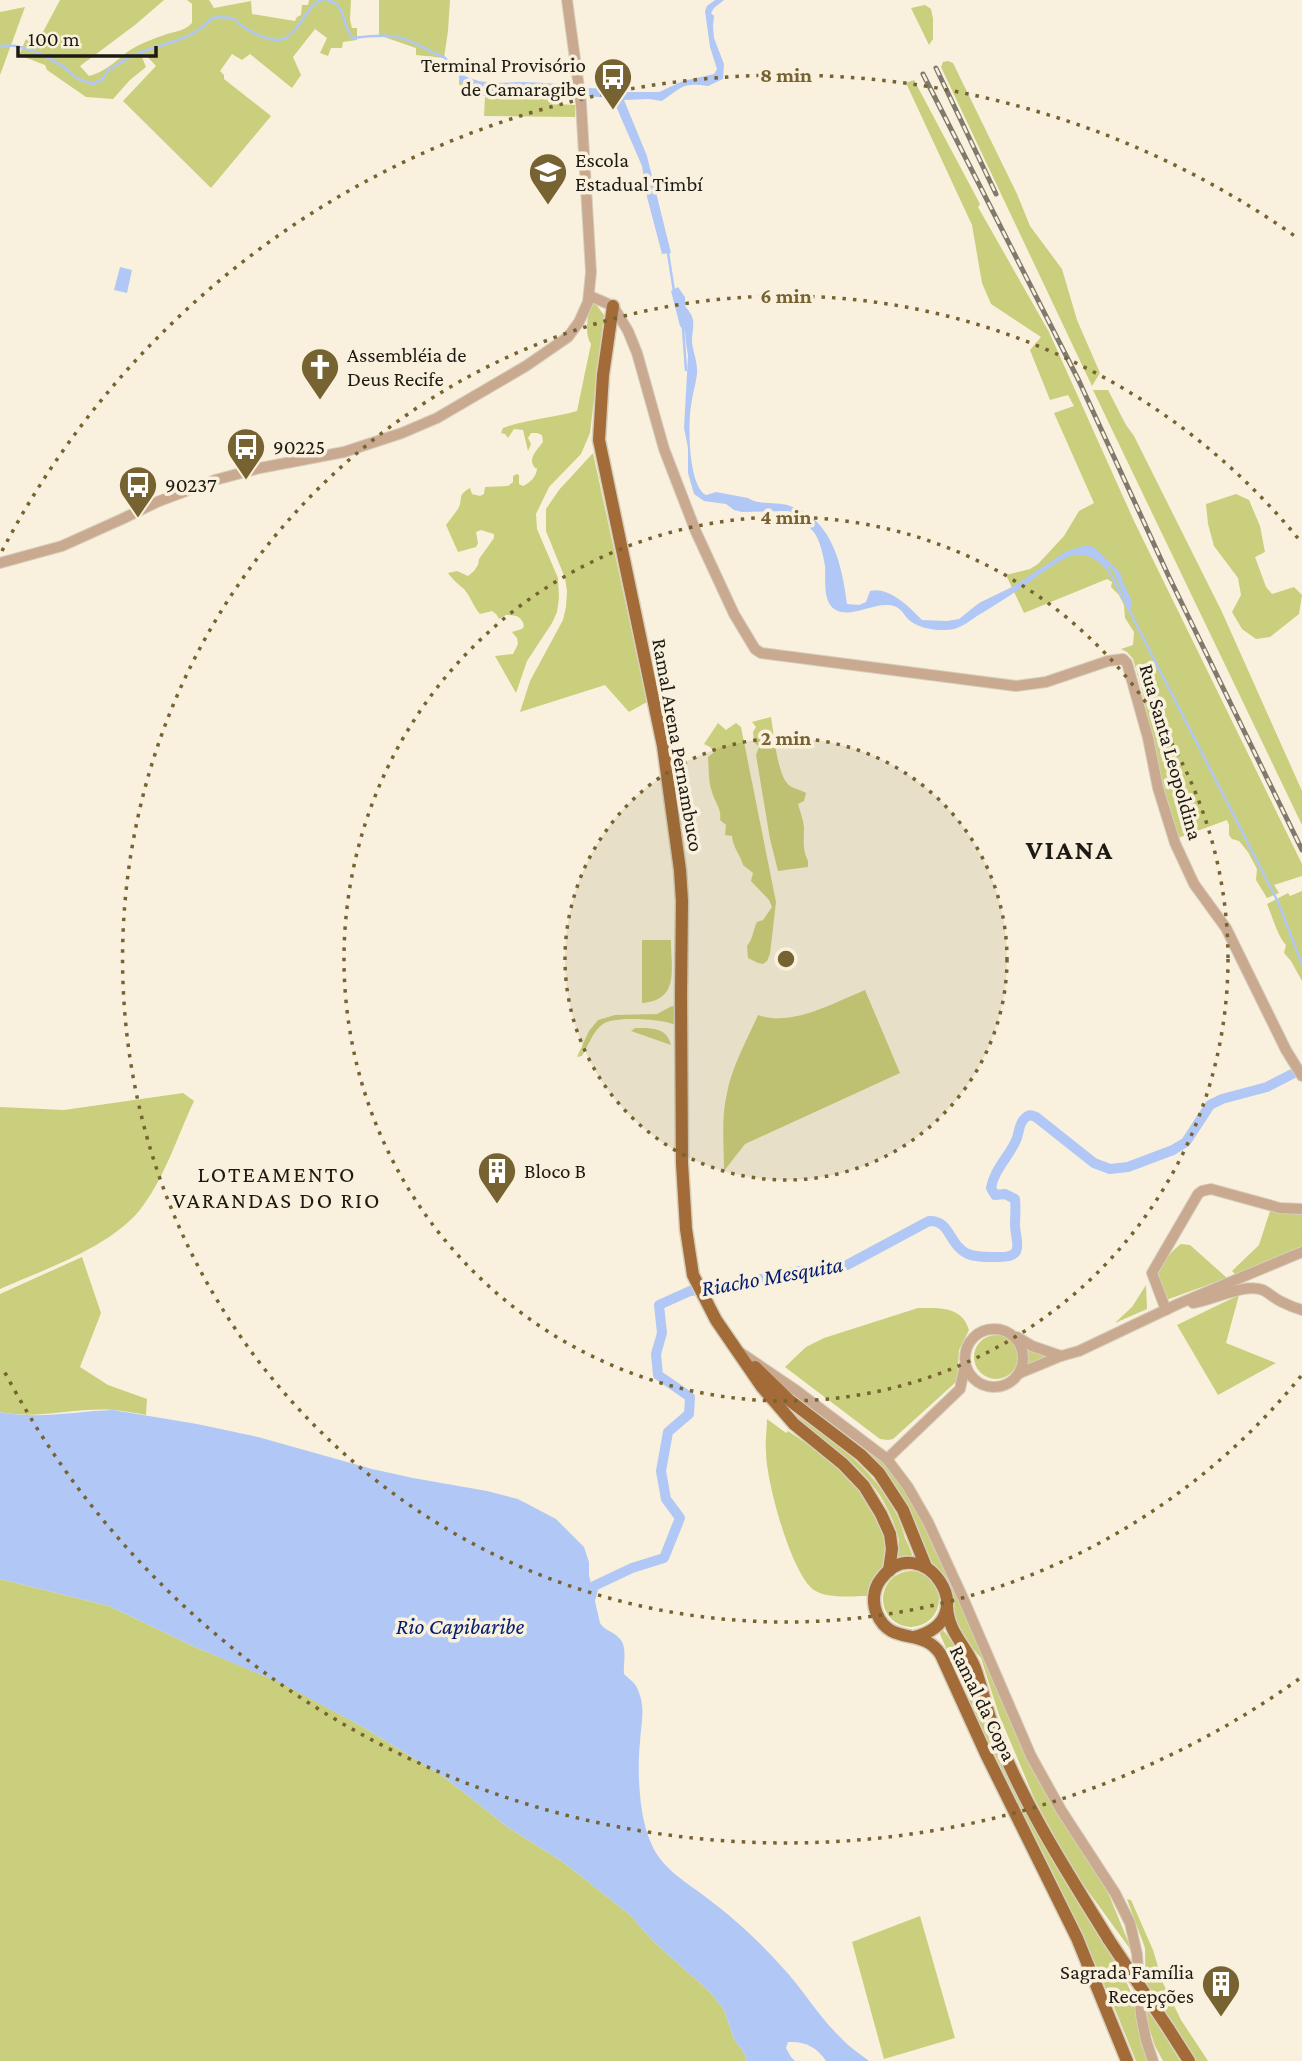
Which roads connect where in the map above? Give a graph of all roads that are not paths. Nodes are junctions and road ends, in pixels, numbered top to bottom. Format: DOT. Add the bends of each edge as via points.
graph roads {
  1 [pos="567,0"];
  2 [pos="590,296"];
  3 [pos="613,306"];
  4 [pos="0,563"];
  5 [pos="1302,1076"];
  6 [pos="1302,1209"];
  7 [pos="1302,1252"];
  8 [pos="1257,1272"];
  9 [pos="1263,1290"];
  10 [pos="1178,1304"];
  11 [pos="1166,1310"];
  12 [pos="1302,1310"];
  13 [pos="1014,1336"];
  14 [pos="738,1350"];
  15 [pos="1061,1356"];
  16 [pos="965,1366"];
  17 [pos="1020,1373"];
  18 [pos="985,1387"];
  19 [pos="960,1389"];
  20 [pos="793,1396"];
  21 [pos="887,1459"];
  22 [pos="926,1567"];
  23 [pos="889,1571"];
  24 [pos="948,1579"];
  25 [pos="947,1603"];
  26 [pos="914,1637"];
  27 [pos="1127,2061"];
  28 [pos="1153,2061"];
  29 [pos="1189,2061"];
  1 -- 2 [label="street" via="581,103"];
  2 -- 3 [label="street"];
  2 -- 4 [label="street" via="568,337 437,418 344,452 215,480 62,546"];
  3 -- 5 [label="street, Rua Santa Leopoldina" via="637,353 664,449 695,532 755,649 1016,686 1123,659 1137,695 1175,843 1194,884 1226,928"];
  3 -- 14 [label="main road, Ramal Arena Pernambuco" via="599,440 663,746 680,870 682,1163 688,1251 704,1300"];
  6 -- 11 [label="street" via="1280,1208 1211,1189 1202,1191 1152,1273"];
  7 -- 8 [label="street"];
  8 -- 9 [label="street"];
  8 -- 10 [label="street"];
  9 -- 10 [label="street" via="1241,1290"];
  9 -- 12 [label="street"];
  10 -- 11 [label="street"];
  11 -- 15 [label="street"];
  13 -- 15 [label="street"];
  13 -- 16 [label="street" via="997,1329 979,1333 967,1347"];
  13 -- 17 [label="street" via="1024,1353"];
  14 -- 20 [label="main road"];
  14 -- 23 [label="main road, Ramal da Copa" via="794,1424 864,1486 890,1534"];
  15 -- 17 [label="street"];
  16 -- 18 [label="street"];
  16 -- 19 [label="street"];
  17 -- 18 [label="street" via="1005,1386"];
  18 -- 19 [label="street"];
  19 -- 21 [label="street"];
  20 -- 21 [label="street, Ramal da Copa"];
  20 -- 22 [label="main road" via="879,1473 903,1510"];
  21 -- 24 [label="street, Ramal da Copa" via="928,1522"];
  22 -- 23 [label="main road" via="907,1564"];
  22 -- 24 [label="main road"];
  23 -- 26 [label="main road, Ramal da Copa" via="876,1587 878,1618 893,1633"];
  24 -- 25 [label="main road"];
  24 -- 28 [label="street, Ramal da Copa" via="1031,1756 1130,1923 1141,2015"];
  25 -- 26 [label="main road" via="939,1623"];
  25 -- 29 [label="main road, Ramal da Copa, bridge" via="949,1622 974,1665 996,1733 1024,1796 1109,1940"];
  26 -- 27 [label="main road, Ramal da Copa" via="933,1643 941,1655 1077,1938"];
}
